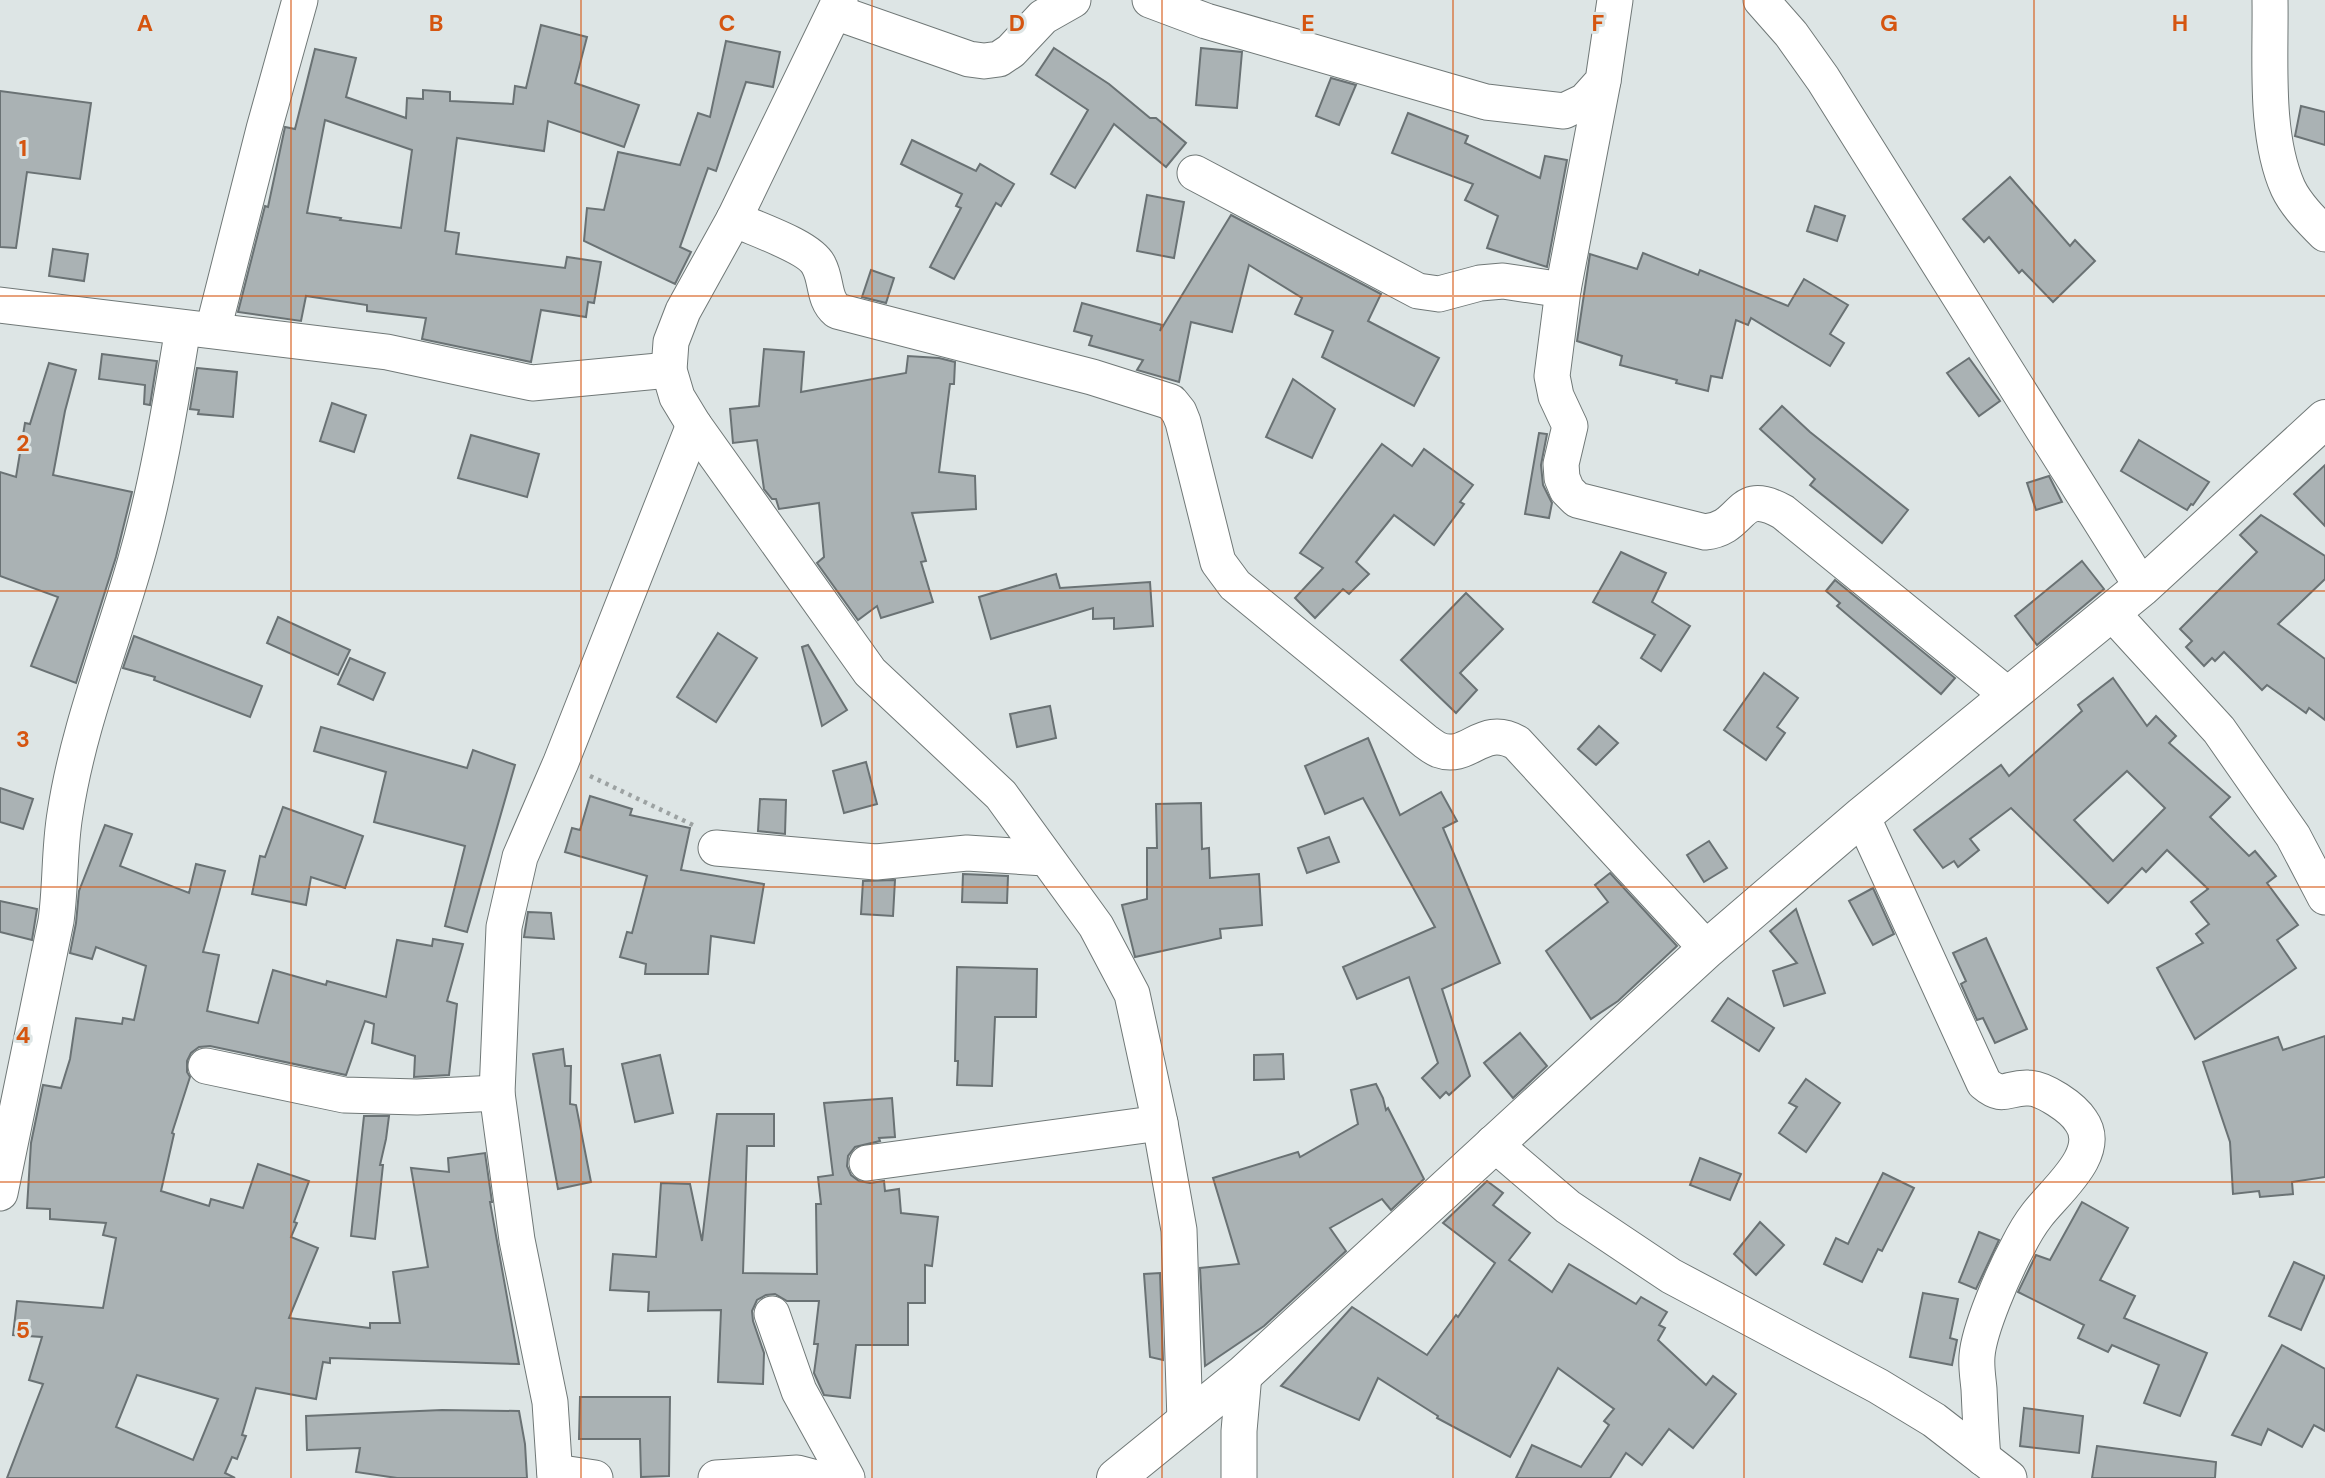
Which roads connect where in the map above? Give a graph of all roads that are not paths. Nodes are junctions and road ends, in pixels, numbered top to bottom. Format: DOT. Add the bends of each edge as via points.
graph roads {
  1 [pos="300,0"];
  2 [pos="1073,0"];
  3 [pos="1150,0"];
  4 [pos="1615,0"];
  5 [pos="1761,0"];
  6 [pos="2270,0"];
  7 [pos="838,6"];
  8 [pos="1603,81"];
  9 [pos="1195,173"];
  10 [pos="734,219"];
  11 [pos="2325,234"];
  12 [pos="1563,290"];
  13 [pos="0,304"];
  14 [pos="198,329"];
  15 [pos="669,370"];
  16 [pos="2324,422"];
  17 [pos="694,425"];
  18 [pos="2142,587"];
  19 [pos="2112,613"];
  20 [pos="2009,696"];
  21 [pos="1863,816"];
  22 [pos="716,848"];
  23 [pos="1045,858"];
  24 [pos="2325,897"];
  25 [pos="1707,949"];
  26 [pos="206,1066"];
  27 [pos="497,1093"];
  28 [pos="1160,1123"];
  29 [pos="1493,1143"];
  30 [pos="867,1163"];
  31 [pos="0,1193"];
  32 [pos="772,1314"];
  33 [pos="1244,1374"];
  34 [pos="1185,1422"];
  35 [pos="1996,1468"];
  36 [pos="555,1475"];
  37 [pos="595,1478"];
  38 [pos="716,1478"];
  39 [pos="816,1478"];
  40 [pos="848,1478"];
  41 [pos="1116,1478"];
  42 [pos="1239,1478"];
  1 -- 14 [label="street" via="264,129"];
  2 -- 7 [label="street" via="1043,18 999,60 984,61"];
  3 -- 8 [label="street" via="1206,22 1486,102 1564,111 1585,101"];
  4 -- 8 [label="street"];
  5 -- 18 [label="street" via="1823,79"];
  6 -- 11 [label="street" via="2272,125 2278,159 2289,190"];
  7 -- 10 [label="street"];
  8 -- 12 [label="street"];
  9 -- 12 [label="street" via="1418,291 1439,294 1503,281"];
  10 -- 15 [label="street" via="683,310 671,342"];
  10 -- 25 [label="street" via="803,249 819,264 830,304 837,311 1171,402 1183,422 1218,562 1235,584 1440,750 1457,751 1504,736 1517,743"];
  12 -- 20 [label="street" via="1552,376 1570,426 1561,464 1567,491 1577,500 1705,532 1729,525 1751,503 1769,504"];
  13 -- 14 [label="street"];
  14 -- 15 [label="street" via="387,352 533,383"];
  14 -- 31 [label="street" via="168,418 136,561 88,716 65,813 56,920"];
  15 -- 17 [label="street" via="677,397"];
  16 -- 18 [label="street"];
  17 -- 23 [label="street" via="870,672 1002,795"];
  17 -- 27 [label="street" via="520,858 504,926"];
  18 -- 19 [label="street"];
  19 -- 20 [label="street"];
  19 -- 24 [label="street" via="2219,730 2293,836"];
  20 -- 21 [label="street"];
  21 -- 25 [label="street"];
  21 -- 35 [label="street" via="1984,1083 1995,1092 2038,1089 2073,1110 2088,1136 2078,1165 2036,1216 2016,1249 1983,1327 1977,1357"];
  22 -- 23 [label="street" via="876,862 967,853"];
  23 -- 28 [label="street" via="1096,926 1132,994"];
  25 -- 29 [label="street"];
  26 -- 27 [label="street" via="344,1095"];
  27 -- 36 [label="street" via="517,1240 550,1402"];
  28 -- 30 [label="street"];
  28 -- 34 [label="street" via="1179,1230"];
  29 -- 33 [label="street"];
  29 -- 35 [label="street" via="1567,1207 1671,1276 1878,1386 1934,1420"];
  32 -- 40 [label="street" via="799,1391"];
  33 -- 34 [label="street"];
  33 -- 42 [label="street"];
  34 -- 41 [label="street"];
  36 -- 37 [label="street"];
  38 -- 39 [label="street" via="797,1473"];
}
